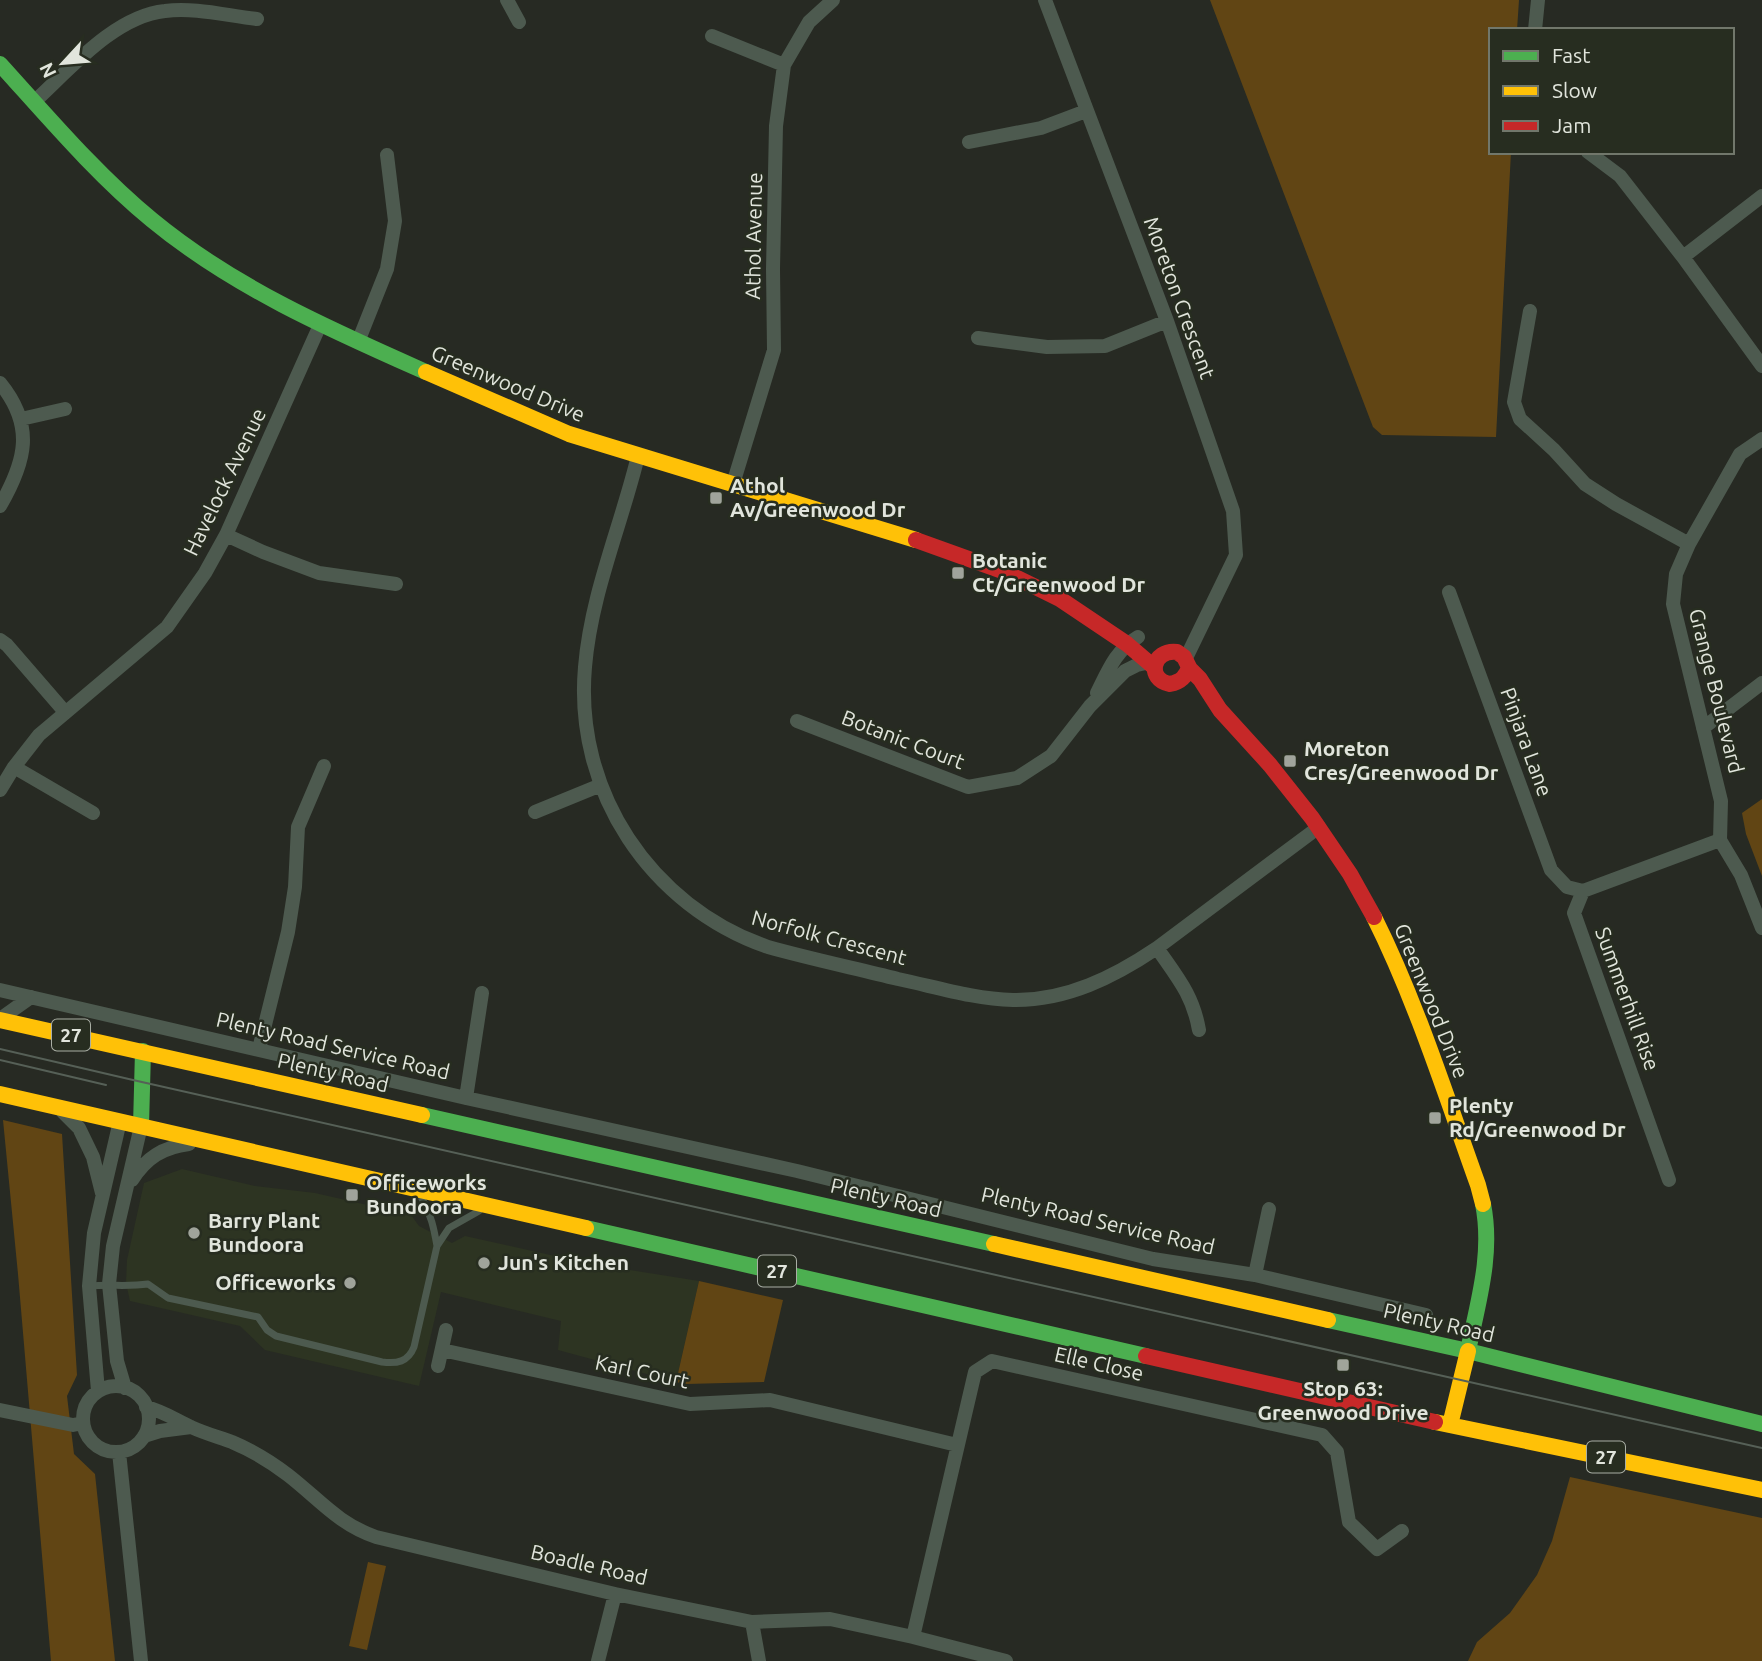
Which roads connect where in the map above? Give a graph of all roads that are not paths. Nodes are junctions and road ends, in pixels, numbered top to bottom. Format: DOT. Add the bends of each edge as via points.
graph roads {
  1 [pos="508,0"];
  2 [pos="833,0"];
  3 [pos="1045,0"];
  4 [pos="1538,0"];
  5 [pos="257,19"];
  6 [pos="519,22"];
  7 [pos="1535,28"];
  8 [pos="712,36"];
  9 [pos="0,64"];
  10 [pos="784,65"];
  11 [pos="34,102"];
  12 [pos="1086,111"];
  13 [pos="969,142"];
  14 [pos="1591,154"];
  15 [pos="387,155"];
  16 [pos="1762,196"];
  17 [pos="1682,257"];
  18 [pos="1530,311"];
  19 [pos="1167,321"];
  20 [pos="320,325"];
  21 [pos="978,338"];
  22 [pos="358,342"];
  23 [pos="1762,366"];
  24 [pos="0,383"];
  25 [pos="65,409"];
  26 [pos="22,419"];
  27 [pos="1762,439"];
  28 [pos="638,456"];
  29 [pos="733,484"];
  30 [pos="0,506"];
  31 [pos="226,535"];
  32 [pos="1689,544"];
  33 [pos="396,584"];
  34 [pos="1449,592"];
  35 [pos="0,640"];
  36 [pos="1133,640"];
  37 [pos="1178,657"];
  38 [pos="1152,665"];
  39 [pos="1177,683"];
  40 [pos="1762,683"];
  41 [pos="1090,706"];
  42 [pos="1221,711"];
  43 [pos="65,712"];
  44 [pos="797,721"];
  45 [pos="1703,728"];
  46 [pos="324,766"];
  47 [pos="14,767"];
  48 [pos="601,785"];
  49 [pos="0,790"];
  50 [pos="93,813"];
  51 [pos="535,813"];
  52 [pos="1319,827"];
  53 [pos="1720,840"];
  54 [pos="1583,891"];
  55 [pos="1762,928"];
  56 [pos="1157,948"];
  57 [pos="0,989"];
  58 [pos="482,993"];
  59 [pos="31,997"];
  60 [pos="0,1019"];
  61 [pos="1199,1030"];
  62 [pos="259,1049"];
  63 [pos="143,1051"];
  64 [pos="0,1094"];
  65 [pos="466,1098"];
  66 [pos="58,1107"];
  67 [pos="123,1111"];
  68 [pos="141,1126"];
  69 [pos="627,1134"];
  70 [pos="208,1142"];
  71 [pos="624,1161"];
  72 [pos="1669,1180"];
  73 [pos="417,1189"];
  74 [pos="126,1190"];
  75 [pos="103,1194"];
  76 [pos="489,1206"];
  77 [pos="1269,1209"];
  78 [pos="437,1246"];
  79 [pos="1255,1275"];
  80 [pos="109,1284"];
  81 [pos="89,1286"];
  82 [pos="1355,1298"];
  83 [pos="1426,1315"];
  84 [pos="446,1330"];
  85 [pos="1376,1330"];
  86 [pos="442,1350"];
  87 [pos="1468,1351"];
  88 [pos="439,1366"];
  89 [pos="125,1388"];
  90 [pos="98,1391"];
  91 [pos="146,1407"];
  92 [pos="0,1410"];
  93 [pos="83,1423"];
  94 [pos="1450,1424"];
  95 [pos="1762,1424"];
  96 [pos="191,1427"];
  97 [pos="144,1436"];
  98 [pos="957,1445"];
  99 [pos="119,1452"];
  100 [pos="1762,1490"];
  101 [pos="1402,1531"];
  102 [pos="615,1594"];
  103 [pos="752,1622"];
  104 [pos="913,1637"];
  105 [pos="141,1661"];
  106 [pos="598,1661"];
  107 [pos="759,1661"];
  108 [pos="1006,1661"];
  1 -- 6 [label="street"];
  2 -- 10 [label="street, Athol Avenue" via="808,22"];
  3 -- 12 [label="street, Moreton Crescent"];
  4 -- 7 [label="street"];
  5 -- 11 [label="street" via="167,10 136,18 103,40"];
  8 -- 10 [label="street"];
  9 -- 11 [label="main road, Greenwood Drive"];
  10 -- 29 [label="street, Athol Avenue" via="776,125 774,350"];
  11 -- 20 [label="main road, Greenwood Drive" via="113,185 194,253"];
  12 -- 13 [label="street" via="1041,128"];
  12 -- 19 [label="street, Moreton Crescent"];
  14 -- 17 [label="street" via="1620,176"];
  15 -- 22 [label="street" via="394,220 387,269"];
  16 -- 17 [label="street"];
  17 -- 23 [label="street"];
  18 -- 32 [label="street" via="1514,402 1520,419 1585,484"];
  19 -- 21 [label="street" via="1105,346 1047,347"];
  19 -- 37 [label="street, Moreton Crescent" via="1233,511 1236,555 1208,612"];
  20 -- 22 [label="main road, Greenwood Drive"];
  20 -- 31 [label="street, Havelock Avenue"];
  22 -- 28 [label="main road, Greenwood Drive" via="569,434"];
  24 -- 26 [label="street"];
  25 -- 26 [label="street"];
  26 -- 30 [label="street" via="18,471"];
  27 -- 32 [label="street, Grange Boulevard" via="1740,454"];
  28 -- 29 [label="main road, Greenwood Drive"];
  28 -- 48 [label="street, Norfolk Crescent" via="593,617 585,668 587,731"];
  29 -- 36 [label="main road, Greenwood Drive" via="977,561 1113,621"];
  31 -- 33 [label="street" via="319,573"];
  31 -- 43 [label="street, Havelock Avenue" via="167,627"];
  32 -- 45 [label="street, Grange Boulevard" via="1676,574 1673,604"];
  34 -- 54 [label="street, Pinjara Lane" via="1550,870 1567,887"];
  35 -- 43 [label="street"];
  36 -- 37 [label="main road, Greenwood Drive"];
  36 -- 38 [label="main road, Greenwood Drive"];
  36 -- 41 [label="street, Botanic Court" via="1115,658"];
  37 -- 38 [label="main road" via="1158,658"];
  37 -- 39 [label="main road" via="1186,677"];
  37 -- 42 [label="main road, Greenwood Drive"];
  38 -- 39 [label="main road" via="1162,681"];
  38 -- 41 [label="street, Botanic Court" via="1125,671"];
  39 -- 42 [label="main road, Greenwood Drive"];
  40 -- 45 [label="street"];
  41 -- 44 [label="street, Botanic Court" via="1051,756 1017,778 968,787"];
  42 -- 52 [label="main road, Greenwood Drive"];
  43 -- 47 [label="street, Havelock Avenue"];
  45 -- 53 [label="street, Grange Boulevard" via="1721,801"];
  46 -- 62 [label="street" via="298,827 288,932"];
  47 -- 49 [label="street, Havelock Avenue"];
  47 -- 50 [label="street"];
  48 -- 51 [label="street"];
  48 -- 56 [label="street, Norfolk Crescent" via="633,847 673,891 719,926 768,947 958,992 1015,1000 1081,988 1115,975"];
  52 -- 56 [label="street, Norfolk Crescent"];
  52 -- 87 [label="main road, Greenwood Drive" via="1358,888 1391,953 1478,1185 1486,1258"];
  53 -- 54 [label="street"];
  53 -- 55 [label="street" via="1741,875"];
  54 -- 72 [label="street, Summerhill Rise" via="1574,913"];
  56 -- 61 [label="street" via="1191,1000"];
  57 -- 59 [label="street, Plenty Road Service Road"];
  58 -- 65 [label="street"];
  59 -- 60 [label="street"];
  59 -- 62 [label="street, Plenty Road Service Road"];
  60 -- 63 [label="main road, Plenty Road / 27"];
  62 -- 65 [label="street, Plenty Road Service Road"];
  63 -- 67 [label="main road"];
  63 -- 68 [label="main road"];
  63 -- 71 [label="main road, Plenty Road / 27"];
  64 -- 66 [label="main road, 27"];
  65 -- 69 [label="street, Plenty Road Service Road"];
  66 -- 67 [label="main road, 27"];
  66 -- 75 [label="street" via="79,1128"];
  67 -- 68 [label="main road, 27"];
  67 -- 75 [label="street"];
  68 -- 70 [label="main road, 27"];
  68 -- 74 [label="street"];
  69 -- 71 [label="street"];
  69 -- 79 [label="street, Plenty Road Service Road" via="1153,1259"];
  70 -- 73 [label="main road, 27"];
  70 -- 74 [label="street" via="176,1145 156,1153 140,1167"];
  71 -- 85 [label="main road, Plenty Road / 27"];
  73 -- 76 [label="main road, 27"];
  73 -- 78 [label="lane" via="428,1208"];
  74 -- 80 [label="street"];
  75 -- 81 [label="street"];
  76 -- 78 [label="lane" via="449,1228"];
  76 -- 94 [label="main road, 27"];
  77 -- 79 [label="street"];
  78 -- 80 [label="lane" via="414,1347 400,1363 276,1336 258,1317 168,1298 148,1284"];
  79 -- 82 [label="street, Plenty Road Service Road"];
  80 -- 81 [label="lane"];
  80 -- 89 [label="street" via="117,1361"];
  81 -- 90 [label="street"];
  82 -- 83 [label="street, Plenty Road Service Road"];
  82 -- 85 [label="street"];
  84 -- 86 [label="street"];
  85 -- 87 [label="main road, Plenty Road / 27"];
  86 -- 88 [label="street"];
  86 -- 98 [label="street, Karl Court" via="690,1405 770,1400"];
  87 -- 94 [label="main road, Greenwood Drive"];
  87 -- 95 [label="main road, Plenty Road / 27"];
  89 -- 90 [label="street"];
  89 -- 91 [label="street"];
  90 -- 93 [label="street" via="86,1405"];
  91 -- 96 [label="street, Boadle Road"];
  91 -- 97 [label="street" via="149,1417"];
  92 -- 93 [label="street" via="73,1425"];
  93 -- 99 [label="street" via="92,1442"];
  94 -- 100 [label="main road, 27"];
  96 -- 97 [label="street, Boadle Road"];
  96 -- 102 [label="street, Boadle Road" via="259,1456 358,1531"];
  97 -- 99 [label="street" via="129,1450"];
  98 -- 101 [label="street, Elle Close" via="975,1372 992,1361 1322,1435 1337,1452 1349,1522 1377,1549"];
  98 -- 104 [label="street, Elle Close"];
  99 -- 105 [label="street"];
  102 -- 103 [label="street, Boadle Road"];
  102 -- 106 [label="street"];
  103 -- 104 [label="street, Boadle Road" via="830,1619"];
  103 -- 107 [label="street"];
  104 -- 108 [label="street, Boadle Road"];
}
